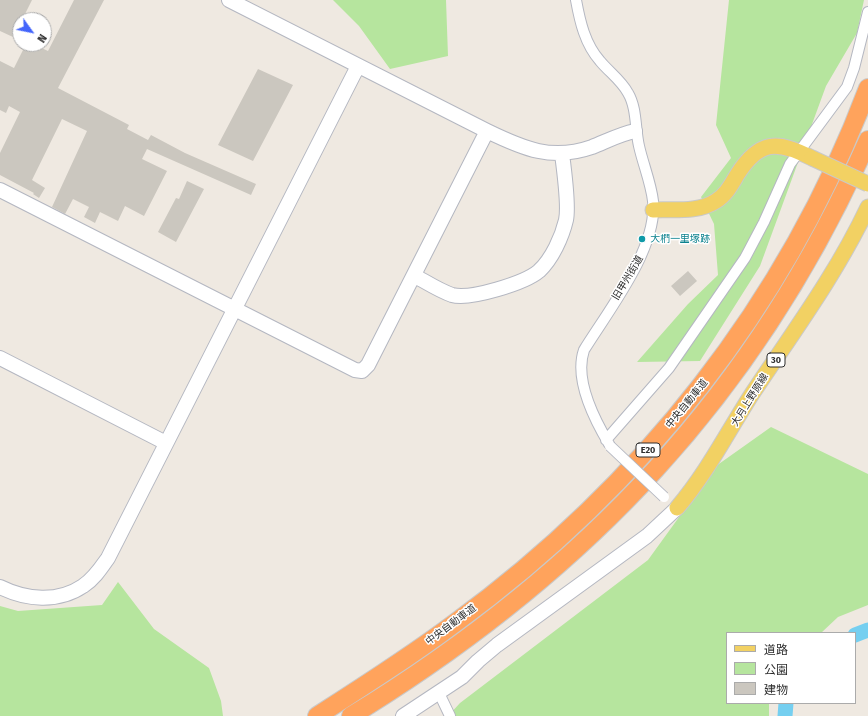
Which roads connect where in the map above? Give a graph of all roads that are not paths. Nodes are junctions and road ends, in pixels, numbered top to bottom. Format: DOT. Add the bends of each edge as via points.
graph roads {
  1 [pos="230,0"];
  2 [pos="576,0"];
  3 [pos="868,12"];
  4 [pos="358,66"];
  5 [pos="868,88"];
  6 [pos="635,131"];
  7 [pos="487,132"];
  8 [pos="868,140"];
  9 [pos="562,154"];
  10 [pos="805,154"];
  11 [pos="868,184"];
  12 [pos="0,190"];
  13 [pos="868,207"];
  14 [pos="653,210"];
  15 [pos="414,276"];
  16 [pos="234,308"];
  17 [pos="0,358"];
  18 [pos="166,443"];
  19 [pos="608,443"];
  20 [pos="677,508"];
  21 [pos="0,587"];
  22 [pos="439,693"];
  23 [pos="317,716"];
  24 [pos="351,716"];
  25 [pos="403,716"];
  26 [pos="450,716"];
  1 -- 4 [label="street"];
  2 -- 6 [label="street, 旧甲州街道" via="580,23 591,49 628,93 634,112"];
  3 -- 10 [label="street" via="854,68 846,87"];
  4 -- 7 [label="street"];
  4 -- 16 [label="street"];
  5 -- 23 [label="highway, 中央自動車道 / E20" via="831,178 774,282 723,358 667,428 567,531 496,592 420,648"];
  6 -- 9 [label="street" via="579,151"];
  6 -- 14 [label="street, 旧甲州街道"];
  7 -- 9 [label="street" via="527,149"];
  7 -- 15 [label="street"];
  8 -- 24 [label="highway, 中央自動車道 / E20" via="832,216 791,291 739,368 650,476 583,543 512,605 434,663"];
  9 -- 15 [label="street" via="566,218 563,232 546,264 537,272 517,282 466,297 452,295"];
  10 -- 11 [label="main road, bridge"];
  10 -- 14 [label="main road" via="773,146 749,157 724,195 710,204 694,209"];
  10 -- 19 [label="street" via="790,164 745,258 717,300 669,368"];
  12 -- 16 [label="street"];
  13 -- 20 [label="main road, 大月上野原線 / 30" via="833,272 806,315 740,414 703,476"];
  14 -- 19 [label="street, 旧甲州街道" via="643,253 581,359 582,381 590,406 599,430"];
  15 -- 16 [label="street" via="368,365 362,370 355,370"];
  16 -- 18 [label="street"];
  17 -- 18 [label="street"];
  18 -- 21 [label="street" via="108,558 83,586 58,596 41,598 14,593"];
  19 -- 20 [label="street, 旧甲州街道, bridge"];
  20 -- 22 [label="street" via="647,536 497,645 462,677"];
  22 -- 25 [label="street"];
  22 -- 26 [label="street"];
}
